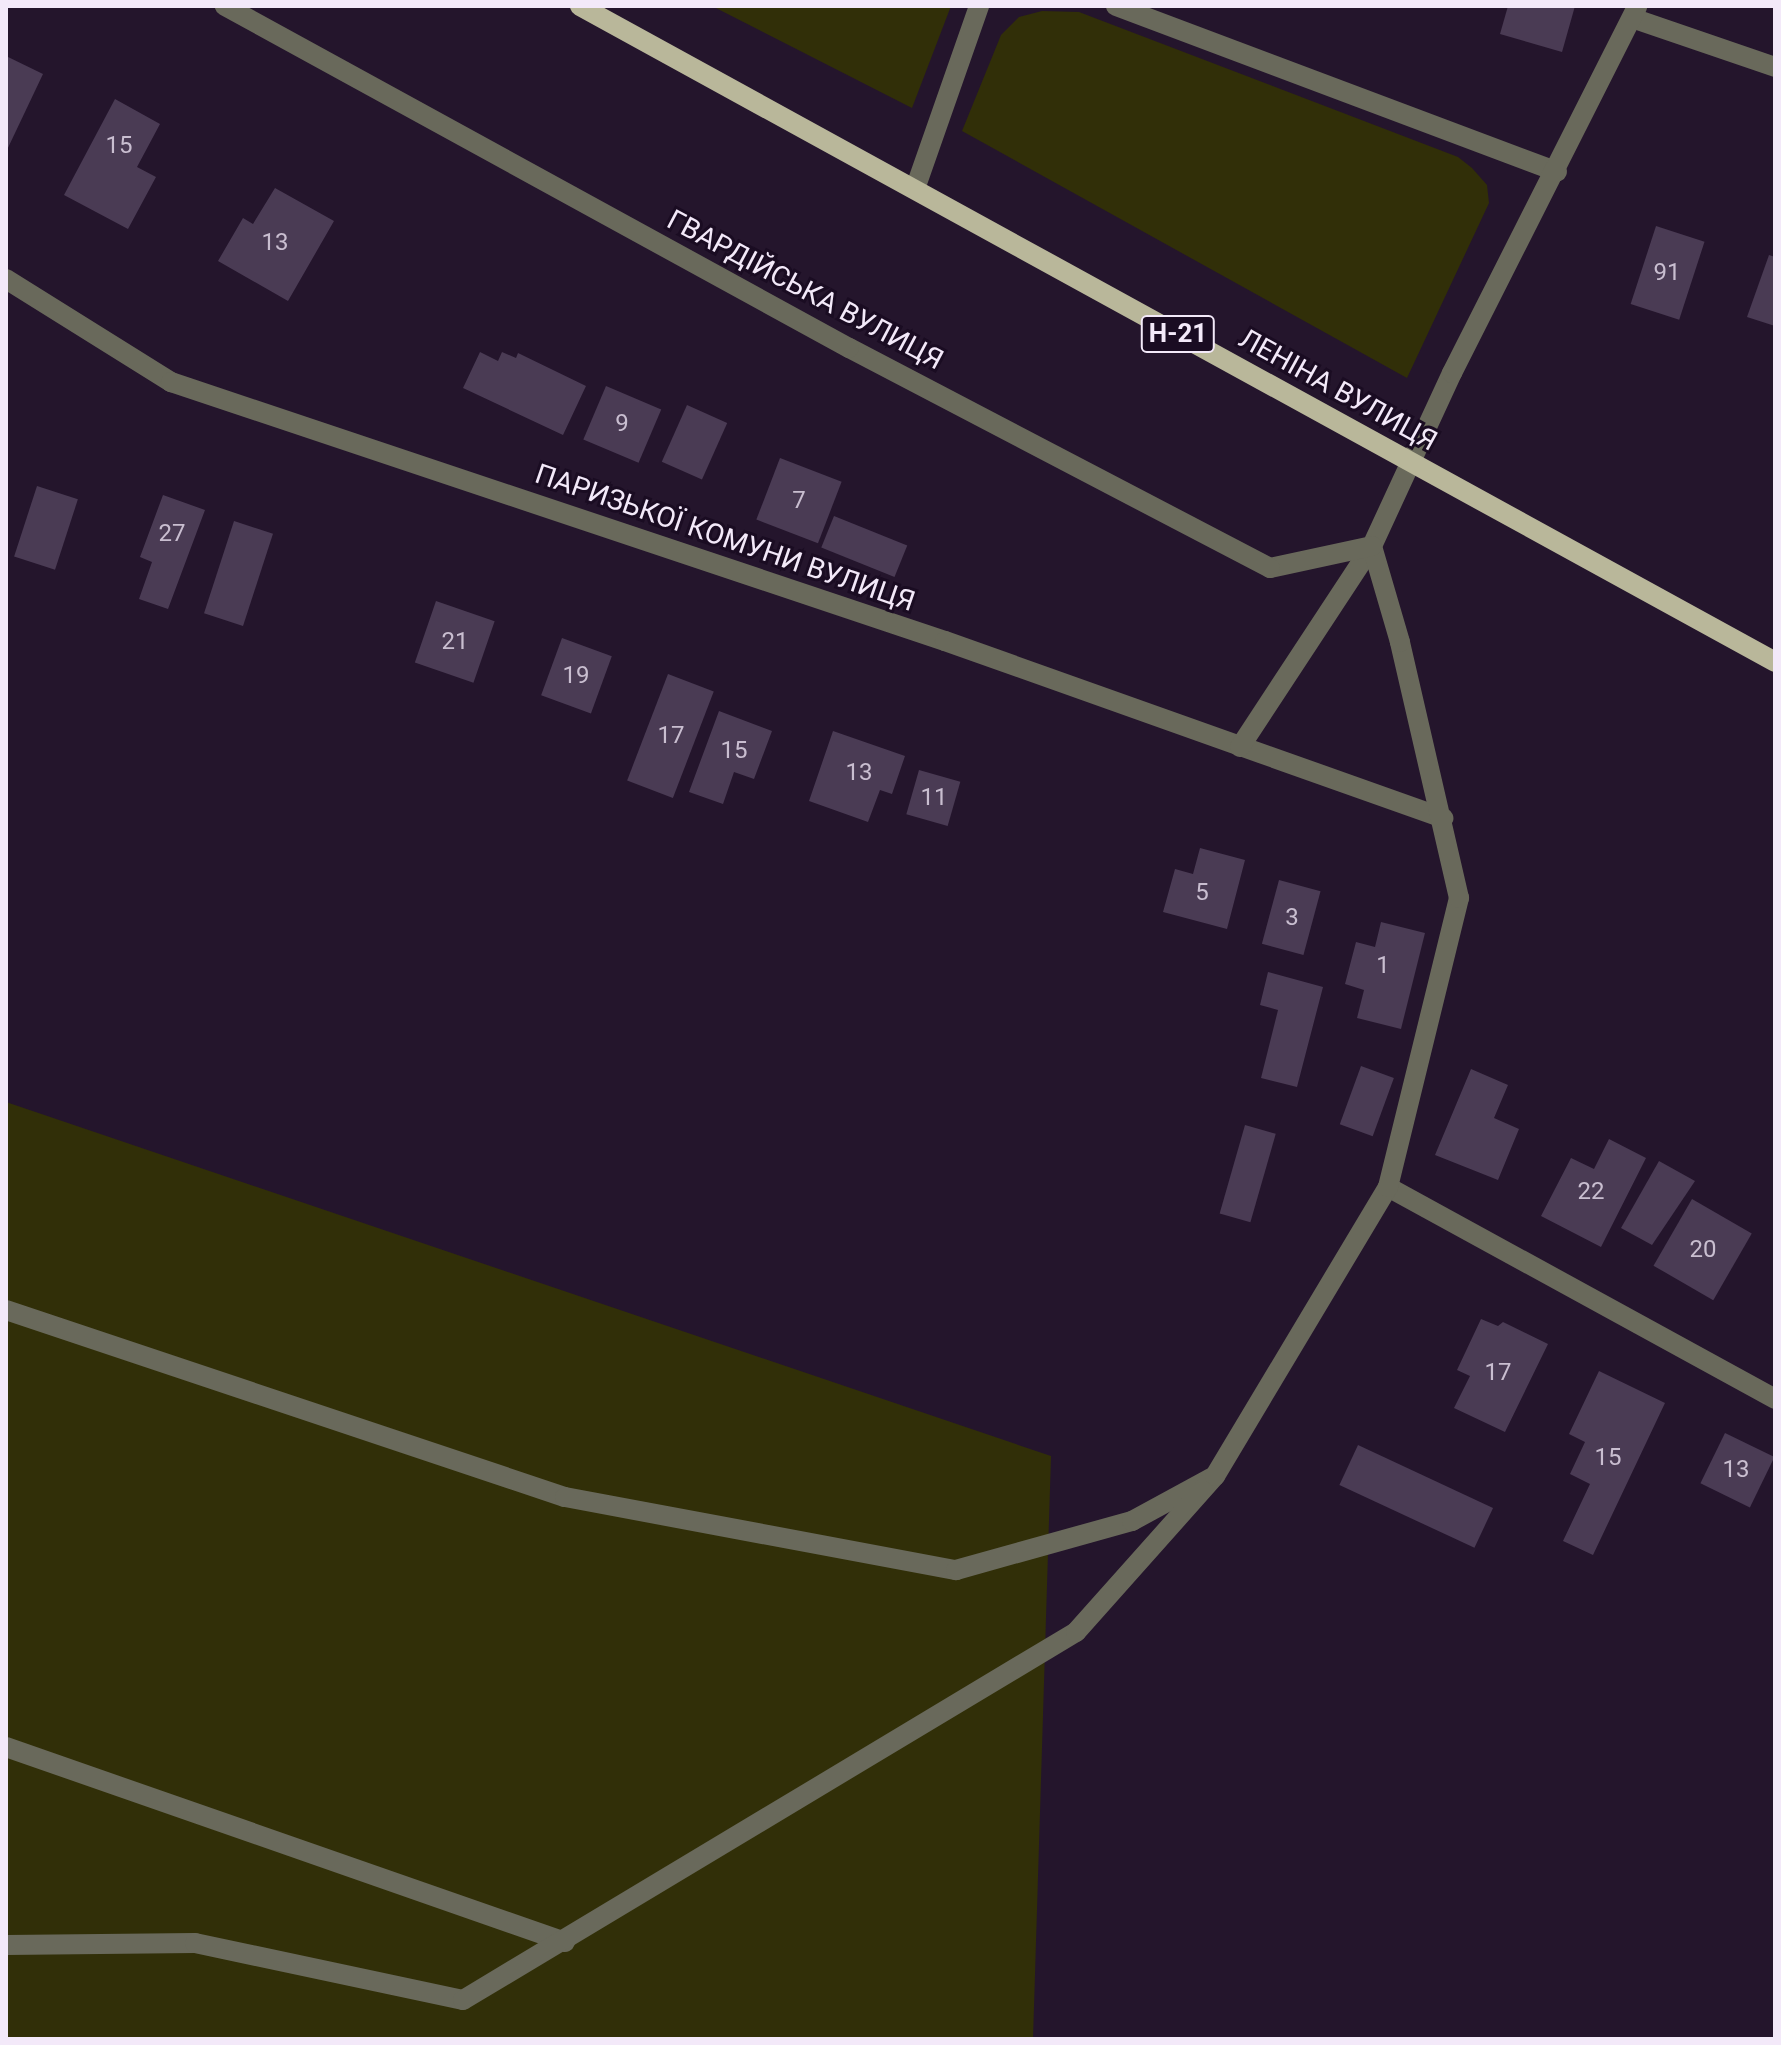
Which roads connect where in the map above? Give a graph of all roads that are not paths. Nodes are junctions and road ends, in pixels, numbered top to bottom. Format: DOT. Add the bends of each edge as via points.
graph roads {
  1 [pos="225,6"];
  2 [pos="580,6"];
  3 [pos="979,6"];
  4 [pos="1116,6"];
  5 [pos="1634,12"];
  6 [pos="1775,67"];
  7 [pos="1557,172"];
  8 [pos="915,189"];
  9 [pos="6,279"];
  10 [pos="1409,461"];
  11 [pos="1372,546"];
  12 [pos="1775,662"];
  13 [pos="1240,747"];
  14 [pos="1443,818"];
  15 [pos="1388,1187"];
  16 [pos="6,1310"];
  17 [pos="1775,1399"];
  18 [pos="1215,1476"];
  19 [pos="6,1747"];
  20 [pos="565,1942"];
  21 [pos="6,1945"];
  1 -- 11 [label="street, ГВАРДІЙСЬКА ВУЛИЦЯ" via="849,348 1270,568"];
  2 -- 8 [label="main road, ЛЕНІНА ВУЛИЦЯ / Н-21"];
  3 -- 8 [label="street"];
  4 -- 7 [label="street"];
  5 -- 6 [label="street"];
  5 -- 7 [label="street"];
  7 -- 10 [label="street"];
  8 -- 10 [label="main road, ЛЕНІНА ВУЛИЦЯ / Н-21"];
  9 -- 13 [label="street, ПАРИЗЬКОЇ КОМУНИ ВУЛИЦЯ" via="171,382 945,641"];
  10 -- 11 [label="street"];
  10 -- 12 [label="main road, ЛЕНІНА ВУЛИЦЯ / Н-21"];
  11 -- 13 [label="street"];
  11 -- 14 [label="street"];
  13 -- 14 [label="street, ПАРИЗЬКОЇ КОМУНИ ВУЛИЦЯ"];
  14 -- 15 [label="street" via="1459,898"];
  15 -- 17 [label="street"];
  15 -- 18 [label="street"];
  16 -- 18 [label="street" via="565,1497 956,1570 1132,1521"];
  18 -- 20 [label="street" via="1076,1632"];
  19 -- 20 [label="street"];
  20 -- 21 [label="street" via="463,2000 195,1943"];
}
